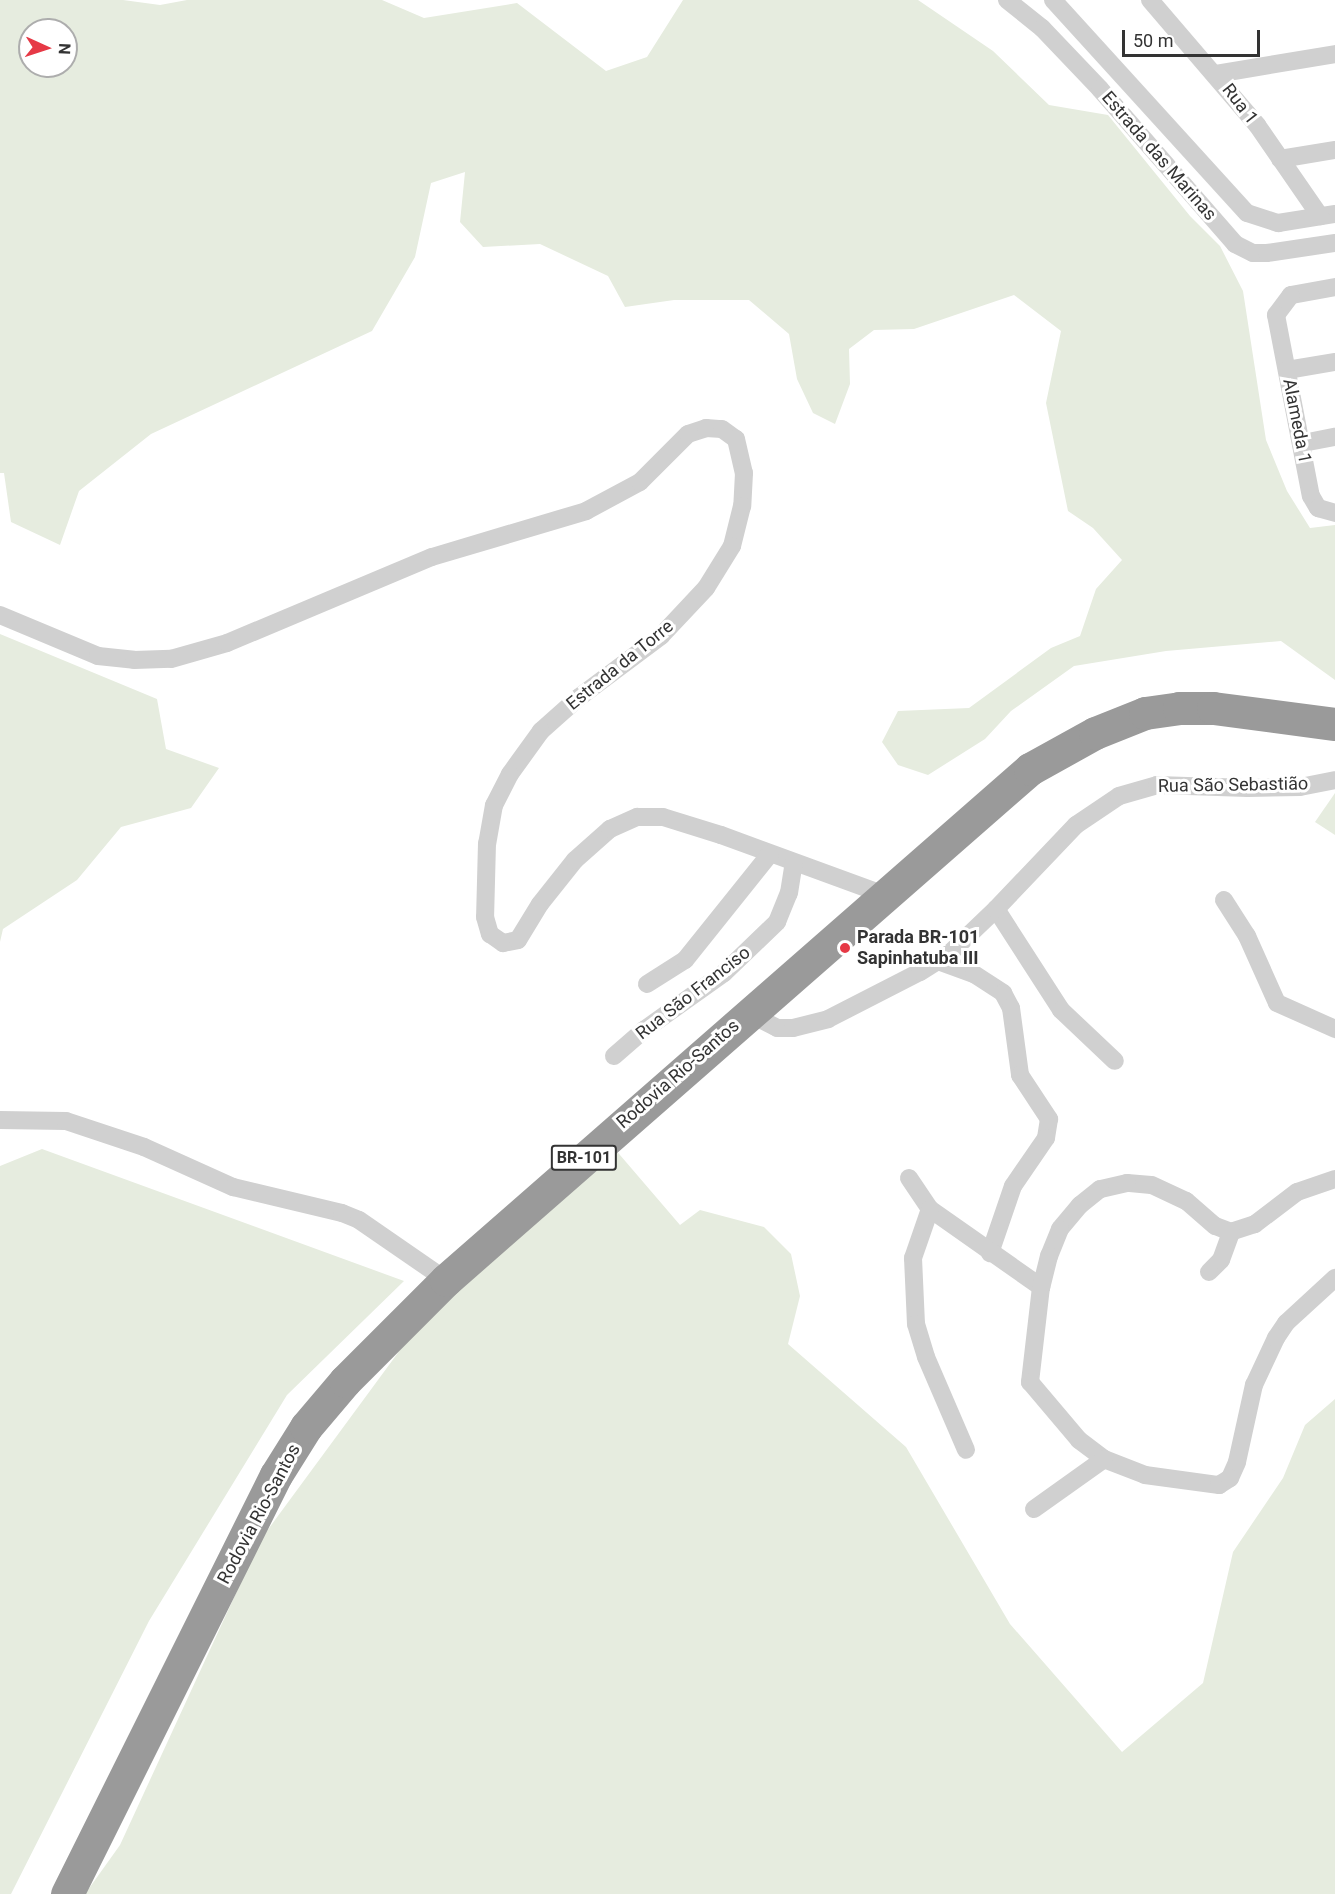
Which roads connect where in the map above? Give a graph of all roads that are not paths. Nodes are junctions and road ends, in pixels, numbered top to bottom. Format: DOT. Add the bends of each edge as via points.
graph roads {
  1 [pos="1007,0"];
  2 [pos="1053,0"];
  3 [pos="1150,0"];
  4 [pos="1335,54"];
  5 [pos="1216,74"];
  6 [pos="1335,150"];
  7 [pos="1280,159"];
  8 [pos="1328,215"];
  9 [pos="1335,243"];
  10 [pos="1335,287"];
  11 [pos="1335,362"];
  12 [pos="1287,370"];
  13 [pos="1335,437"];
  14 [pos="1303,442"];
  15 [pos="1335,513"];
  16 [pos="0,615"];
  17 [pos="1335,724"];
  18 [pos="1335,780"];
  19 [pos="770,854"];
  20 [pos="794,862"];
  21 [pos="885,895"];
  22 [pos="1224,900"];
  23 [pos="996,909"];
  24 [pos="939,961"];
  25 [pos="647,984"];
  26 [pos="748,1013"];
  27 [pos="1335,1029"];
  28 [pos="614,1056"];
  29 [pos="1115,1061"];
  30 [pos="0,1120"];
  31 [pos="909,1178"];
  32 [pos="1335,1179"];
  33 [pos="930,1209"];
  34 [pos="1231,1232"];
  35 [pos="990,1253"];
  36 [pos="1209,1272"];
  37 [pos="1335,1278"];
  38 [pos="446,1280"];
  39 [pos="1041,1287"];
  40 [pos="966,1450"];
  41 [pos="1104,1459"];
  42 [pos="1034,1509"];
  43 [pos="67,1894"];
  1 -- 9 [label="street, Estrada das Marinas" via="1042,28 1100,89 1235,244 1253,253 1267,253"];
  2 -- 8 [label="street" via="1246,213 1269,223"];
  3 -- 5 [label="street, Rua 1"];
  4 -- 5 [label="street"];
  5 -- 7 [label="street, Rua 1"];
  6 -- 7 [label="street"];
  7 -- 8 [label="street, Rua 1"];
  10 -- 12 [label="street, Alameda 1" via="1291,295 1276,315"];
  11 -- 12 [label="street"];
  12 -- 14 [label="street, Alameda 1"];
  13 -- 14 [label="street"];
  14 -- 15 [label="street, Alameda 1" via="1314,503"];
  16 -- 19 [label="street, Estrada da Torre" via="98,656 171,659 227,643 432,557 586,511 640,482 688,434 706,428 722,429 736,439 744,473 742,506 732,546 706,588 661,636 548,725 510,774 494,805 487,843 485,917 495,940 518,940 575,860 624,820 663,817"];
  17 -- 21 [label="highway, Rodovia Rio-Santos / BR-101" via="1213,708 1145,713 1095,733 1029,769"];
  18 -- 23 [label="street, Rua São Sebastião" via="1300,787 1157,785 1119,796 1076,825"];
  19 -- 20 [label="street, Estrada da Torre"];
  19 -- 25 [label="street" via="685,960"];
  20 -- 21 [label="street, Estrada da Torre"];
  20 -- 28 [label="street, Rua São Franciso" via="789,893 777,922 724,973"];
  21 -- 26 [label="highway, Rodovia Rio-Santos / BR-101"];
  22 -- 27 [label="street" via="1246,936 1277,1003"];
  23 -- 24 [label="street, Rua São Sebastião"];
  23 -- 29 [label="street" via="1060,1010"];
  24 -- 26 [label="street, Rua São Sebastião" via="828,1019 777,1028"];
  24 -- 35 [label="street" via="974,974 1003,993 1011,1008 1020,1075 1049,1119 1046,1138 1013,1186"];
  26 -- 38 [label="highway, Rodovia Rio-Santos / BR-101"];
  30 -- 38 [label="street" via="66,1121 144,1147 233,1187 342,1213"];
  31 -- 33 [label="street"];
  32 -- 34 [label="street" via="1297,1192 1255,1224"];
  33 -- 35 [label="street"];
  33 -- 40 [label="street" via="913,1258 916,1323 926,1357"];
  34 -- 36 [label="street" via="1221,1260"];
  34 -- 39 [label="street" via="1215,1226 1179,1197 1151,1185 1127,1183 1100,1190 1080,1204 1060,1230"];
  35 -- 39 [label="street"];
  37 -- 41 [label="street" via="1286,1323 1276,1338 1254,1385 1230,1478 1219,1485 1204,1485 1145,1475"];
  38 -- 43 [label="highway, Rodovia Rio-Santos / BR-101" via="345,1381 306,1427 282,1466"];
  39 -- 41 [label="street" via="1030,1382 1079,1440"];
  41 -- 42 [label="street"];
}
